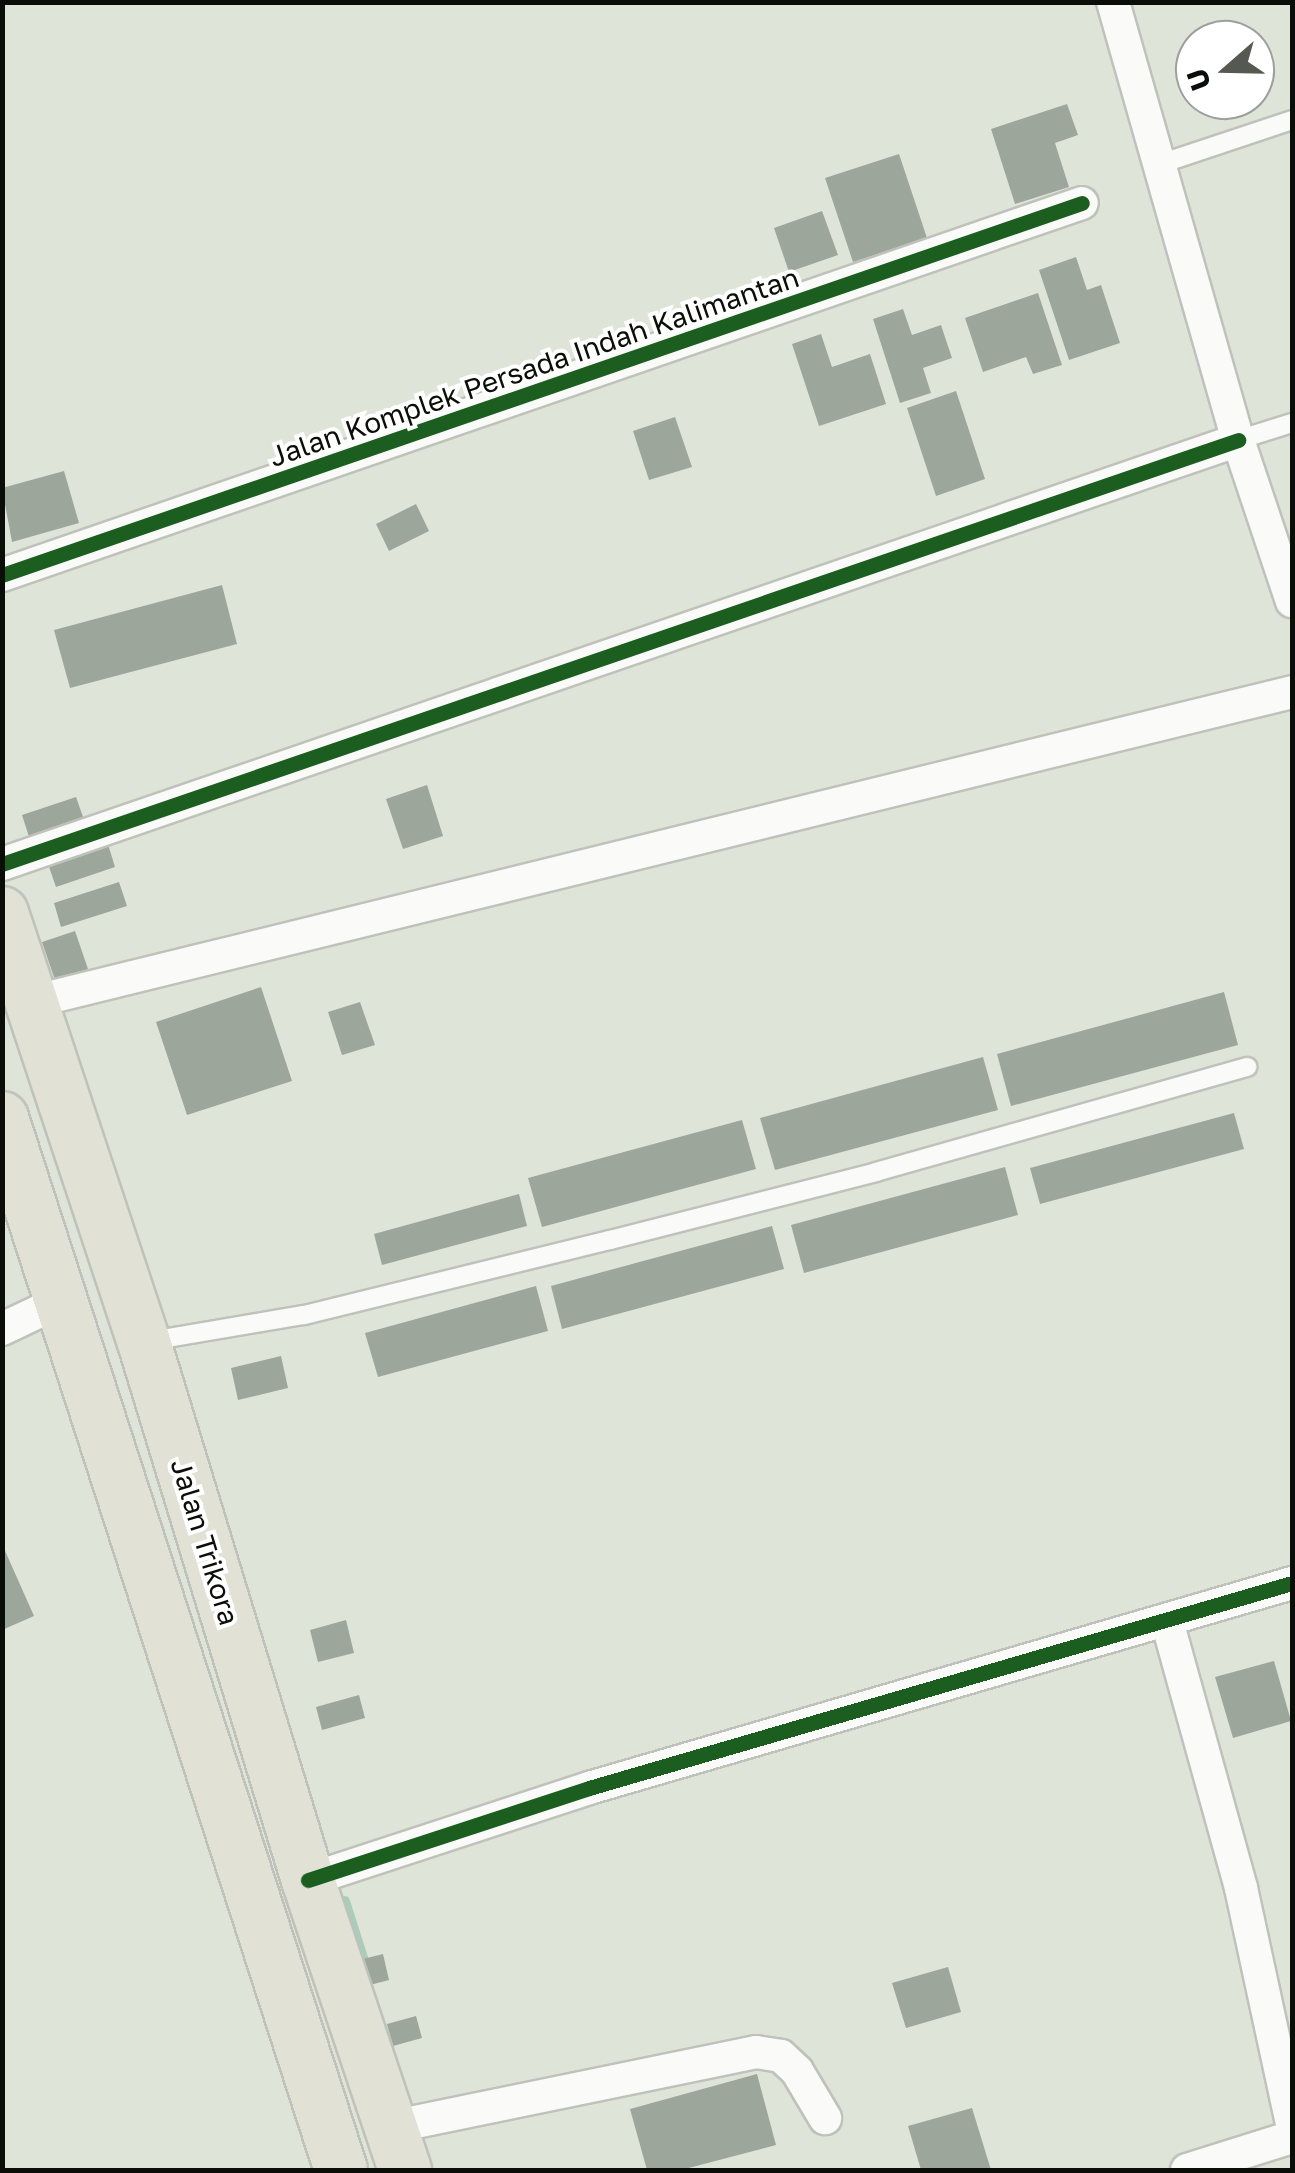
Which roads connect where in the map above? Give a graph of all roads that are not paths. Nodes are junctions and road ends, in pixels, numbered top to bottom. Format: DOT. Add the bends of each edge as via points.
graph roads {
  1 [pos="1112,2"];
  2 [pos="1292,120"];
  3 [pos="1160,164"];
  4 [pos="1082,202"];
  5 [pos="1292,423"];
  6 [pos="1238,440"];
  7 [pos="2,576"];
  8 [pos="1292,601"];
  9 [pos="1292,692"];
  10 [pos="2,864"];
  11 [pos="2,913"];
  12 [pos="31,1002"];
  13 [pos="1247,1067"];
  14 [pos="5,1134"];
  15 [pos="62,1301"];
  16 [pos="2,1329"];
  17 [pos="144,1342"];
  18 [pos="1292,1583"];
  19 [pos="1166,1621"];
  20 [pos="260,1724"];
  21 [pos="204,1744"];
  22 [pos="308,1880"];
  23 [pos="825,2118"];
  24 [pos="1292,2124"];
  25 [pos="1292,2138"];
  26 [pos="398,2149"];
  27 [pos="341,2170"];
  28 [pos="1188,2170"];
  1 -- 3 [label="street"];
  2 -- 3 [label="lane"];
  3 -- 6 [label="street"];
  4 -- 7 [label="street, Jalan Komplek Persada Indah Kalimantan"];
  5 -- 6 [label="lane"];
  6 -- 8 [label="street"];
  6 -- 10 [label="street"];
  9 -- 12 [label="street"];
  11 -- 12 [label="main road, Jalan Trikora"];
  12 -- 17 [label="main road, Jalan Trikora"];
  13 -- 17 [label="lane" via="610,1240 304,1315"];
  14 -- 15 [label="main road"];
  15 -- 16 [label="street"];
  15 -- 21 [label="main road"];
  17 -- 20 [label="main road, Jalan Trikora"];
  18 -- 19 [label="street"];
  19 -- 22 [label="street" via="589,1788"];
  19 -- 24 [label="street" via="1240,1888"];
  20 -- 21 [label="main road"];
  20 -- 22 [label="main road, Jalan Trikora"];
  21 -- 27 [label="main road"];
  22 -- 26 [label="main road, Jalan Trikora"];
  23 -- 26 [label="street" via="797,2070 781,2056 756,2052"];
  25 -- 28 [label="street"];
}
